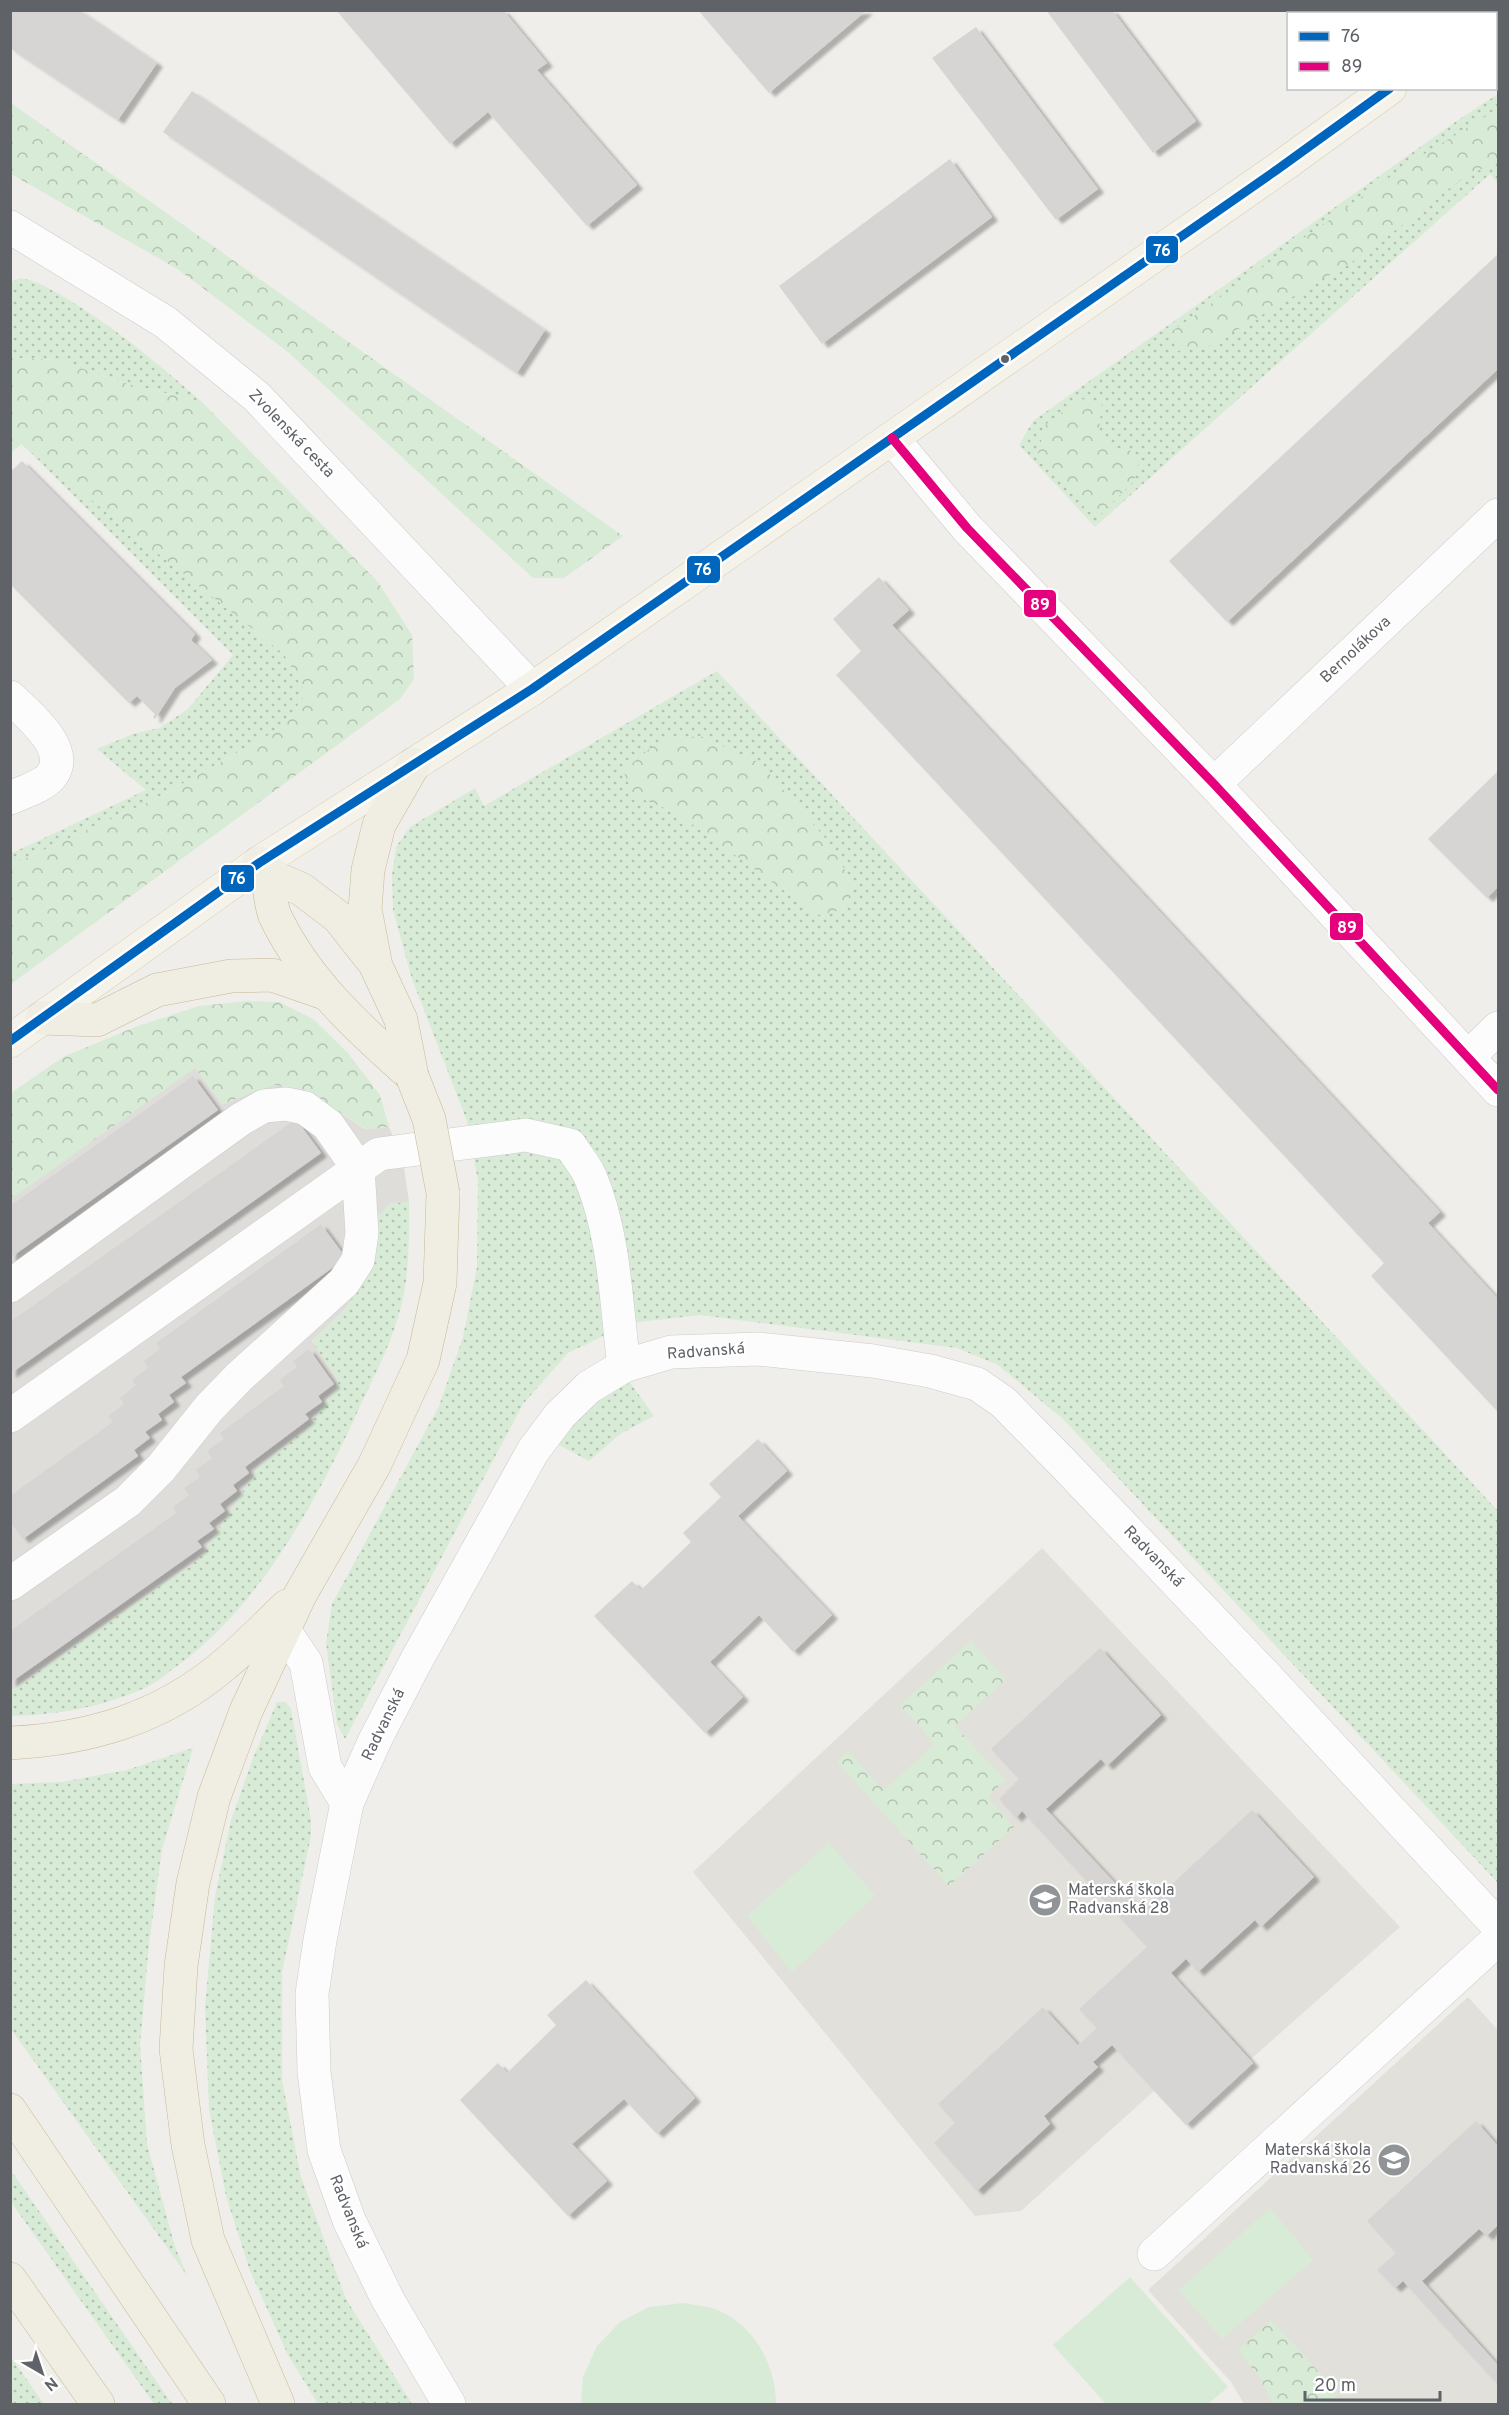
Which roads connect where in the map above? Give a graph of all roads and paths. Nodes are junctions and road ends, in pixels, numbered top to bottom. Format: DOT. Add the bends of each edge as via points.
graph roads {
  1 [pos="1387,90"];
  2 [pos="1407,90"];
  3 [pos="1361,110"];
  4 [pos="10,227"];
  5 [pos="892,438"];
  6 [pos="1498,516"];
  7 [pos="532,688"];
  8 [pos="10,697"];
  9 [pos="414,764"];
  10 [pos="1214,784"];
  11 [pos="10,798"];
  12 [pos="259,863"];
  13 [pos="376,966"];
  14 [pos="324,993"];
  15 [pos="42,1018"];
  16 [pos="1498,1028"];
  17 [pos="10,1041"];
  18 [pos="1468,1057"];
  19 [pos="412,1076"];
  20 [pos="1498,1090"];
  21 [pos="358,1168"];
  22 [pos="10,1286"];
  23 [pos="624,1366"];
  24 [pos="10,1416"];
  25 [pos="10,1584"];
  26 [pos="300,1595"];
  27 [pos="283,1629"];
  28 [pos="10,1743"];
  29 [pos="347,1803"];
  30 [pos="1498,1926"];
  31 [pos="1498,1940"];
  32 [pos="10,2110"];
  33 [pos="1154,2254"];
  34 [pos="10,2279"];
  35 [pos="98,2404"];
  36 [pos="209,2404"];
  37 [pos="278,2404"];
  38 [pos="449,2404"];
  1 -- 3 [label="main road"];
  2 -- 3 [label="main road"];
  3 -- 5 [label="main road"];
  4 -- 7 [label="street, Zvolenská cesta" via="165,322 257,396"];
  5 -- 7 [label="main road"];
  5 -- 10 [label="street" via="966,528"];
  6 -- 10 [label="street, Bernolákova"];
  7 -- 9 [label="main road"];
  8 -- 11 [label="street" via="46,733 55,748 57,763 43,783"];
  9 -- 12 [label="main road"];
  9 -- 13 [label="highway" via="378,825 368,870 365,909"];
  10 -- 18 [label="street"];
  12 -- 13 [label="highway" via="338,917"];
  12 -- 14 [label="highway" via="274,914"];
  12 -- 15 [label="main road"];
  13 -- 19 [label="highway" via="401,1020"];
  14 -- 15 [label="highway" via="272,975 231,976 157,990 97,1020"];
  14 -- 19 [label="highway"];
  15 -- 17 [label="main road"];
  16 -- 18 [label="street"];
  18 -- 20 [label="street"];
  19 -- 26 [label="highway, bridge" via="429,1119 443,1192 440,1283 423,1360 375,1464"];
  21 -- 22 [label="street" via="328,1125 305,1108 285,1104 264,1106"];
  21 -- 23 [label="street" via="380,1154 526,1135 570,1145 589,1174 601,1207"];
  21 -- 24 [label="street"];
  21 -- 25 [label="street" via="362,1233 358,1260 344,1282 239,1377 128,1501"];
  23 -- 29 [label="street, Radvanská" via="589,1387 560,1415 533,1451 415,1663"];
  23 -- 30 [label="street, Radvanská" via="671,1352 758,1349 873,1361 977,1384 1003,1401 1062,1462"];
  26 -- 27 [label="highway"];
  26 -- 28 [label="highway" via="223,1667 182,1696 139,1718 80,1735"];
  27 -- 29 [label="street" via="306,1663 325,1767"];
  27 -- 37 [label="highway" via="246,1711 214,1797 194,1883 181,1966 176,2049 188,2145 208,2240"];
  29 -- 38 [label="street, Radvanská" via="312,1994 314,2072 324,2150 349,2220 388,2300"];
  31 -- 33 [label="street"];
  32 -- 36 [label="highway"];
  34 -- 35 [label="highway"];
}
